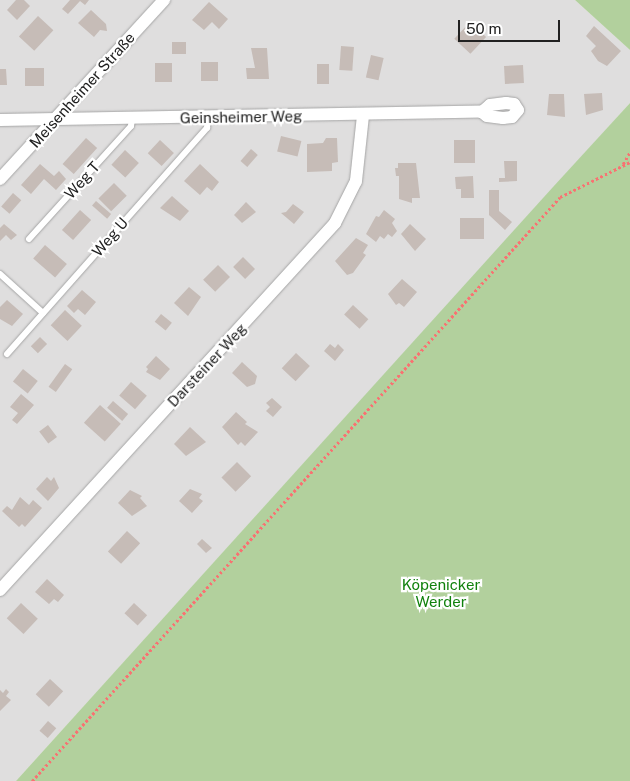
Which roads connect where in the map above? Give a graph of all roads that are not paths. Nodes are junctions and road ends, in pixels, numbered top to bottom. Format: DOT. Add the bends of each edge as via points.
graph roads {
  1 [pos="164,0"];
  2 [pos="482,112"];
  3 [pos="362,115"];
  4 [pos="208,118"];
  5 [pos="132,119"];
  6 [pos="0,120"];
  7 [pos="55,120"];
  8 [pos="0,179"];
  9 [pos="29,239"];
  10 [pos="0,274"];
  11 [pos="43,313"];
  12 [pos="7,354"];
  13 [pos="0,590"];
  1 -- 7 [label="street, Meisenheimer Straße"];
  2 -- 3 [label="street, Geinsheimer Weg"];
  3 -- 4 [label="street, Geinsheimer Weg"];
  3 -- 13 [label="street, Darsteiner Weg" via="356,181 335,223"];
  4 -- 5 [label="street, Geinsheimer Weg"];
  4 -- 11 [label="lane, Weg U" via="207,128"];
  5 -- 7 [label="street, Geinsheimer Weg"];
  5 -- 9 [label="lane, Weg T" via="131,126"];
  6 -- 7 [label="street, Geinsheimer Weg"];
  7 -- 8 [label="street, Meisenheimer Straße"];
  10 -- 11 [label="lane"];
  11 -- 12 [label="lane, Weg U"];
}
